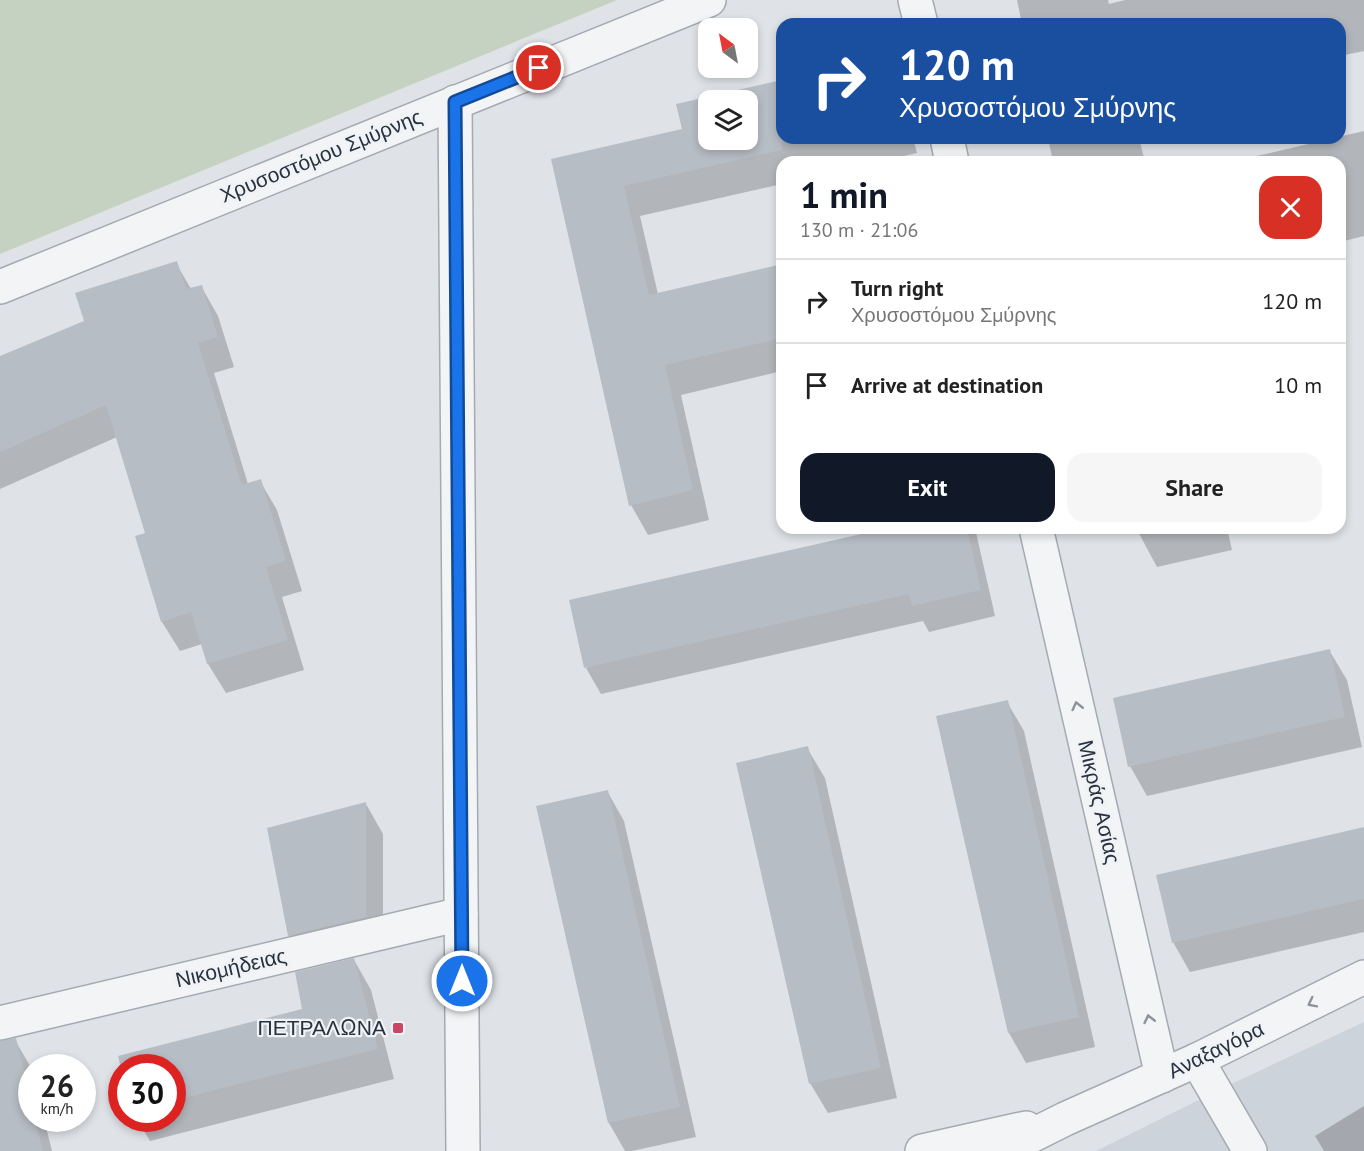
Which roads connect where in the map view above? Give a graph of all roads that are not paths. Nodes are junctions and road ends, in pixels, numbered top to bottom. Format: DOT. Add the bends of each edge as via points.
graph roads {
  1 [pos="709,0"];
  2 [pos="915,0"];
  3 [pos="920,18"];
  4 [pos="455,102"];
  5 [pos="0,287"];
  6 [pos="1037,534"];
  7 [pos="461,914"];
  8 [pos="1364,977"];
  9 [pos="0,1023"];
  10 [pos="1197,1060"];
  11 [pos="1162,1076"];
  12 [pos="1065,1119"];
  13 [pos="463,1151"];
  14 [pos="922,1151"];
  15 [pos="1001,1151"];
  16 [pos="1250,1151"];
  1 -- 4 [label="street, Χρυσοστόμου Σμύρνης"];
  2 -- 3 [label="street"];
  4 -- 5 [label="street, Χρυσοστόμου Σμύρνης"];
  4 -- 7 [label="street"];
  11 -- 6 [label="street, Μικράς Ασίας, one-way"];
  7 -- 9 [label="street, Νικομήδειας"];
  7 -- 13 [label="street"];
  8 -- 10 [label="street, Αναξαγόρα, one-way"];
  10 -- 11 [label="street, Αναξαγόρα"];
  10 -- 16 [label="street"];
  11 -- 12 [label="street, Αναξαγόρα"];
  12 -- 14 [label="street, Αναξαγόρα"];
  12 -- 15 [label="street, Αναξαγόρα"];
}
